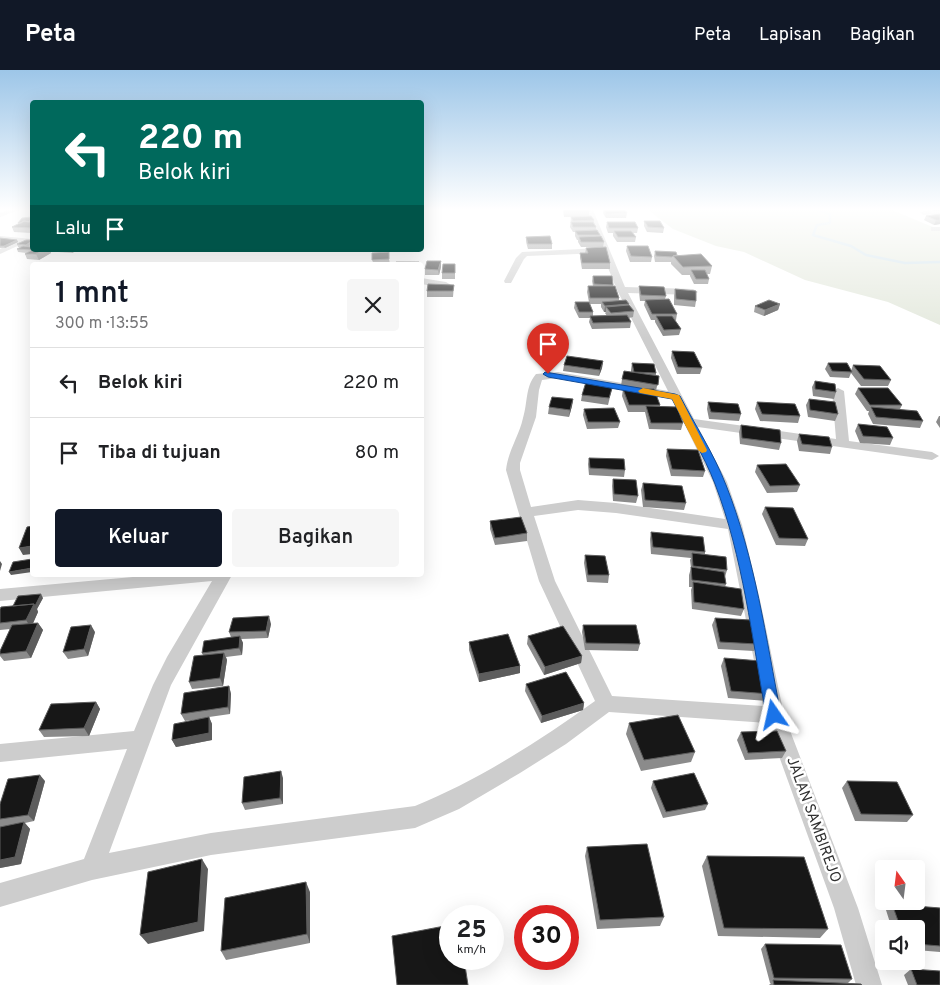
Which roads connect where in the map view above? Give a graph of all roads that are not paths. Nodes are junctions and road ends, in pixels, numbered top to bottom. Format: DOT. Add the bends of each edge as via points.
graph roads {
  1 [pos="551,253"];
  2 [pos="607,253"];
  3 [pos="424,281"];
  4 [pos="508,281"];
  5 [pos="446,284"];
  6 [pos="622,290"];
  7 [pos="693,292"];
  8 [pos="838,391"];
  9 [pos="675,396"];
  10 [pos="688,422"];
  11 [pos="843,444"];
  12 [pos="932,456"];
  13 [pos="526,512"];
  14 [pos="735,525"];
  15 [pos="197,577"];
  16 [pos="223,577"];
  17 [pos="0,595"];
  18 [pos="606,704"];
  19 [pos="774,715"];
  20 [pos="142,739"];
  21 [pos="0,753"];
  22 [pos="92,868"];
  23 [pos="0,895"];
  24 [pos="869,985"];
  1 -- 4 [label="street" via="525,254"];
  2 -- 6 [label="street, JALAN SAMBIREJO"];
  3 -- 5 [label="street"];
  6 -- 7 [label="street"];
  6 -- 9 [label="street, JALAN SAMBIREJO"];
  8 -- 11 [label="street"];
  9 -- 10 [label="street, JALAN SAMBIREJO"];
  9 -- 13 [label="street" via="558,375 540,376 529,419 513,460"];
  10 -- 11 [label="street"];
  10 -- 14 [label="street, JALAN SAMBIREJO" via="720,482"];
  11 -- 12 [label="street"];
  13 -- 14 [label="street" via="578,505"];
  13 -- 18 [label="street" via="560,611"];
  14 -- 19 [label="street, JALAN SAMBIREJO"];
  15 -- 17 [label="street"];
  16 -- 20 [label="street" via="162,685"];
  18 -- 19 [label="street"];
  18 -- 22 [label="street" via="513,766 451,802 415,817 211,844"];
  19 -- 24 [label="street, JALAN SAMBIREJO" via="846,908"];
  20 -- 21 [label="street"];
  20 -- 22 [label="street"];
  22 -- 23 [label="street"];
}
